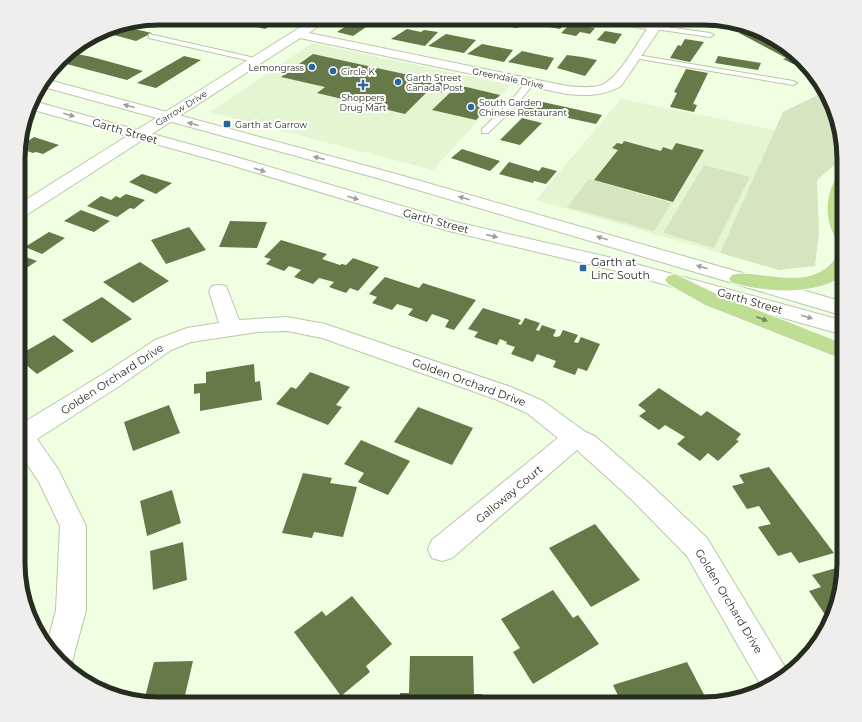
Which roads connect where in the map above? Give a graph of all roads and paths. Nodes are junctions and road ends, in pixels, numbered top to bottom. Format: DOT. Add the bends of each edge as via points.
graph roads {
  1 [pos="312,25"];
  2 [pos="657,25"];
  3 [pos="667,25"];
  4 [pos="298,34"];
  5 [pos="710,35"];
  6 [pos="152,36"];
  7 [pos="634,56"];
  8 [pos="255,60"];
  9 [pos="530,83"];
  10 [pos="793,83"];
  11 [pos="49,84"];
  12 [pos="36,106"];
  13 [pos="167,116"];
  14 [pos="485,131"];
  15 [pos="138,135"];
  16 [pos="383,175"];
  17 [pos="289,179"];
  18 [pos="837,196"];
  19 [pos="25,208"];
  20 [pos="837,217"];
  21 [pos="837,269"];
  22 [pos="740,279"];
  23 [pos="675,280"];
  24 [pos="219,291"];
  25 [pos="837,307"];
  26 [pos="837,326"];
  27 [pos="231,329"];
  28 [pos="837,349"];
  29 [pos="25,432"];
  30 [pos="575,438"];
  31 [pos="25,442"];
  32 [pos="442,549"];
  33 [pos="60,653"];
  34 [pos="774,676"];
  1 -- 4 [label="street, Garrow Drive"];
  2 -- 7 [label="street, Greendale Drive"];
  3 -- 5 [label="lane"];
  4 -- 8 [label="street, Garrow Drive"];
  4 -- 9 [label="street, Greendale Drive"];
  6 -- 8 [label="lane"];
  7 -- 9 [label="street, Greendale Drive" via="616,82 607,89 585,92"];
  7 -- 10 [label="lane"];
  8 -- 13 [label="street, Garrow Drive"];
  9 -- 14 [label="lane"];
  13 -- 11 [label="street, Garth Street, one-way"];
  12 -- 15 [label="street, Garth Street, one-way"];
  13 -- 15 [label="street, Garrow Drive"];
  16 -- 13 [label="street, Garth Street, one-way"];
  15 -- 17 [label="street, Garth Street, one-way"];
  15 -- 19 [label="street, Garrow Drive"];
  16 -- 17 [label="street" via="366,183 348,184"];
  22 -- 16 [label="street, Garth Street, one-way"];
  17 -- 23 [label="street, Garth Street, one-way" via="451,226"];
  18 -- 20 [label="highway"];
  21 -- 22 [label="highway" via="821,282 801,284"];
  22 -- 25 [label="street, Garth Street"];
  23 -- 26 [label="street, Garth Street, one-way"];
  23 -- 28 [label="highway, one-way" via="712,300"];
  24 -- 27 [label="street"];
  27 -- 29 [label="street, Golden Orchard Drive" via="187,335 163,345 113,379"];
  27 -- 30 [label="street, Golden Orchard Drive" via="287,324 325,330 503,393 535,407"];
  30 -- 32 [label="street, Galloway Court"];
  30 -- 34 [label="street, Golden Orchard Drive" via="587,444 642,492 697,547"];
  31 -- 33 [label="street" via="50,476 73,526 71,610"];
}
